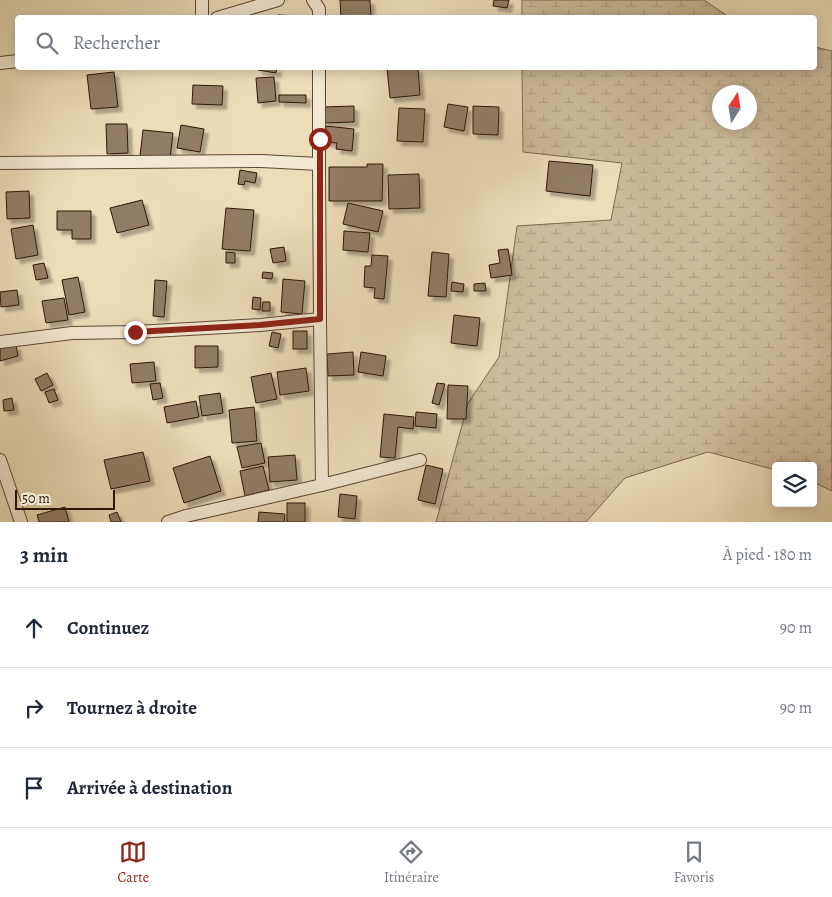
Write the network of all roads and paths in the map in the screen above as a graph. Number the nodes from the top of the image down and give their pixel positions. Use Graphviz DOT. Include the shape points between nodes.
graph roads {
  1 [pos="202,0"];
  2 [pos="278,0"];
  3 [pos="312,0"];
  4 [pos="202,15"];
  5 [pos="227,15"];
  6 [pos="319,15"];
  7 [pos="15,61"];
  8 [pos="0,63"];
  9 [pos="320,70"];
  10 [pos="0,163"];
  11 [pos="319,164"];
  12 [pos="320,319"];
  13 [pos="0,342"];
  14 [pos="0,460"];
  15 [pos="420,460"];
  16 [pos="322,485"];
  17 [pos="21,522"];
  18 [pos="168,522"];
  1 -- 4 [label="street"];
  2 -- 5 [label="street"];
  3 -- 6 [label="street" via="319,9"];
  7 -- 8 [label="street"];
  9 -- 11 [label="street"];
  10 -- 11 [label="street" via="261,161"];
  11 -- 12 [label="street"];
  12 -- 13 [label="street" via="260,325 72,333"];
  12 -- 16 [label="street"];
  14 -- 17 [label="street"];
  15 -- 16 [label="street"];
  16 -- 18 [label="street"];
}
